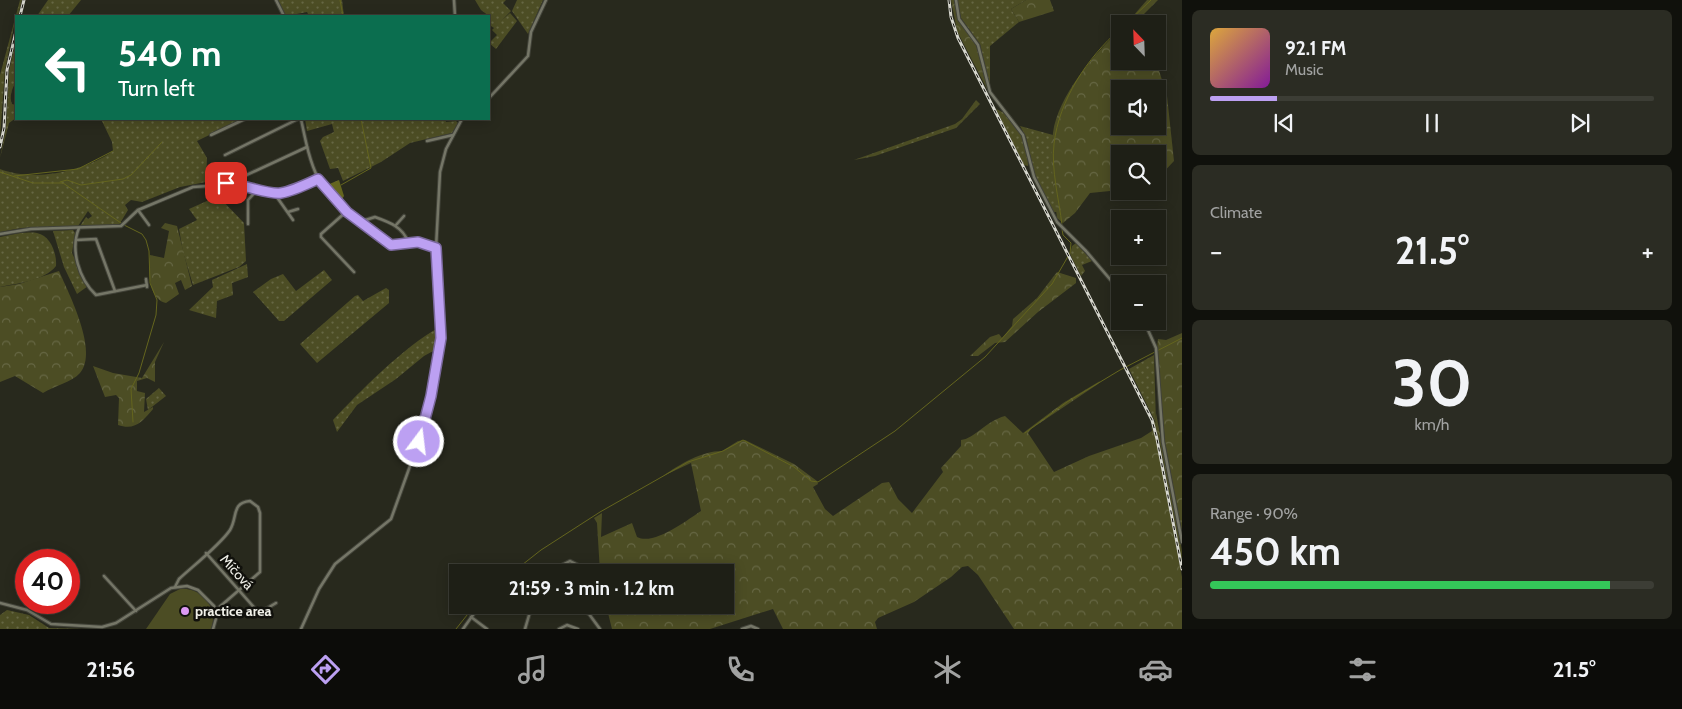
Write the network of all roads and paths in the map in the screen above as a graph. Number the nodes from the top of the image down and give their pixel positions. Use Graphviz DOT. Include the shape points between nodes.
graph roads {
  1 [pos="276,0"];
  2 [pos="454,0"];
  3 [pos="546,0"];
  4 [pos="956,0"];
  5 [pos="284,15"];
  6 [pos="455,15"];
  7 [pos="490,97"];
  8 [pos="243,120"];
  9 [pos="298,120"];
  10 [pos="300,120"];
  11 [pos="461,120"];
  12 [pos="211,135"];
  13 [pos="453,135"];
  14 [pos="427,141"];
  15 [pos="307,147"];
  16 [pos="225,155"];
  17 [pos="318,179"];
  18 [pos="238,184"];
  19 [pos="258,189"];
  20 [pos="274,193"];
  21 [pos="298,209"];
  22 [pos="138,210"];
  23 [pos="288,212"];
  24 [pos="347,212"];
  25 [pos="404,216"];
  26 [pos="293,220"];
  27 [pos="359,222"];
  28 [pos="149,224"];
  29 [pos="248,224"];
  30 [pos="396,225"];
  31 [pos="79,228"];
  32 [pos="0,234"];
  33 [pos="76,240"];
  34 [pos="408,242"];
  35 [pos="436,248"];
  36 [pos="354,272"];
  37 [pos="146,279"];
  38 [pos="1111,280"];
  39 [pos="115,291"];
  40 [pos="1148,330"];
  41 [pos="1182,542"];
  42 [pos="206,553"];
  43 [pos="564,564"];
  44 [pos="576,564"];
  45 [pos="104,576"];
  46 [pos="175,587"];
  47 [pos="240,591"];
  48 [pos="0,603"];
  49 [pos="276,603"];
  50 [pos="216,610"];
  51 [pos="136,611"];
  52 [pos="473,614"];
  53 [pos="529,614"];
  54 [pos="589,614"];
  55 [pos="471,617"];
  56 [pos="213,629"];
  57 [pos="301,629"];
  58 [pos="463,629"];
  59 [pos="486,629"];
  60 [pos="525,629"];
  61 [pos="559,629"];
  62 [pos="578,629"];
  63 [pos="600,629"];
  64 [pos="742,629"];
  65 [pos="758,629"];
  1 -- 5 [label="street"];
  2 -- 6 [label="street"];
  3 -- 7 [label="street" via="531,32 528,56"];
  4 -- 38 [label="street" via="959,18 980,52 990,92 1023,135 1034,176 1057,222"];
  8 -- 12 [label="street"];
  9 -- 16 [label="street"];
  10 -- 15 [label="street"];
  11 -- 13 [label="street"];
  13 -- 14 [label="street"];
  13 -- 35 [label="street" via="440,172"];
  15 -- 17 [label="street"];
  15 -- 18 [label="street" via="240,178"];
  17 -- 20 [label="street"];
  17 -- 24 [label="street"];
  18 -- 19 [label="street"];
  18 -- 22 [label="street" via="183,189"];
  19 -- 20 [label="street"];
  19 -- 29 [label="street" via="248,200"];
  20 -- 23 [label="street"];
  21 -- 23 [label="street"];
  22 -- 28 [label="street"];
  22 -- 31 [label="street" via="121,226"];
  23 -- 26 [label="street"];
  24 -- 27 [label="street"];
  24 -- 36 [label="street" via="321,237"];
  25 -- 30 [label="street"];
  27 -- 30 [label="street" via="375,217"];
  27 -- 34 [label="street" via="391,245"];
  30 -- 34 [label="street"];
  31 -- 32 [label="street" via="31,229"];
  31 -- 33 [label="street"];
  33 -- 39 [label="street" via="96,239"];
  33 -- 39 [label="street" via="74,254 94,293"];
  34 -- 35 [label="street" via="424,242"];
  35 -- 57 [label="street" via="441,338 431,396 416,452 391,520 339,560 325,578"];
  37 -- 39 [label="street" via="147,286"];
  40 -- 41 [label="street" via="1156,348 1163,442"];
  42 -- 46 [label="street"];
  42 -- 47 [label="street, Míčová"];
  42 -- 47 [label="street" via="230,530 239,504 250,501 258,507 261,568 258,576"];
  43 -- 44 [label="street" via="570,561"];
  45 -- 51 [label="street"];
  46 -- 50 [label="street" via="187,586 198,590"];
  46 -- 51 [label="street"];
  47 -- 49 [label="street, Míčová" via="260,613"];
  47 -- 50 [label="street"];
  48 -- 51 [label="street" via="27,610 51,624 94,627 116,623"];
  50 -- 56 [label="street"];
  52 -- 55 [label="street"];
  53 -- 60 [label="street"];
  54 -- 63 [label="street"];
  55 -- 58 [label="street"];
  55 -- 59 [label="street"];
  61 -- 62 [label="street" via="567,626"];
  64 -- 65 [label="street" via="751,626"];
}
